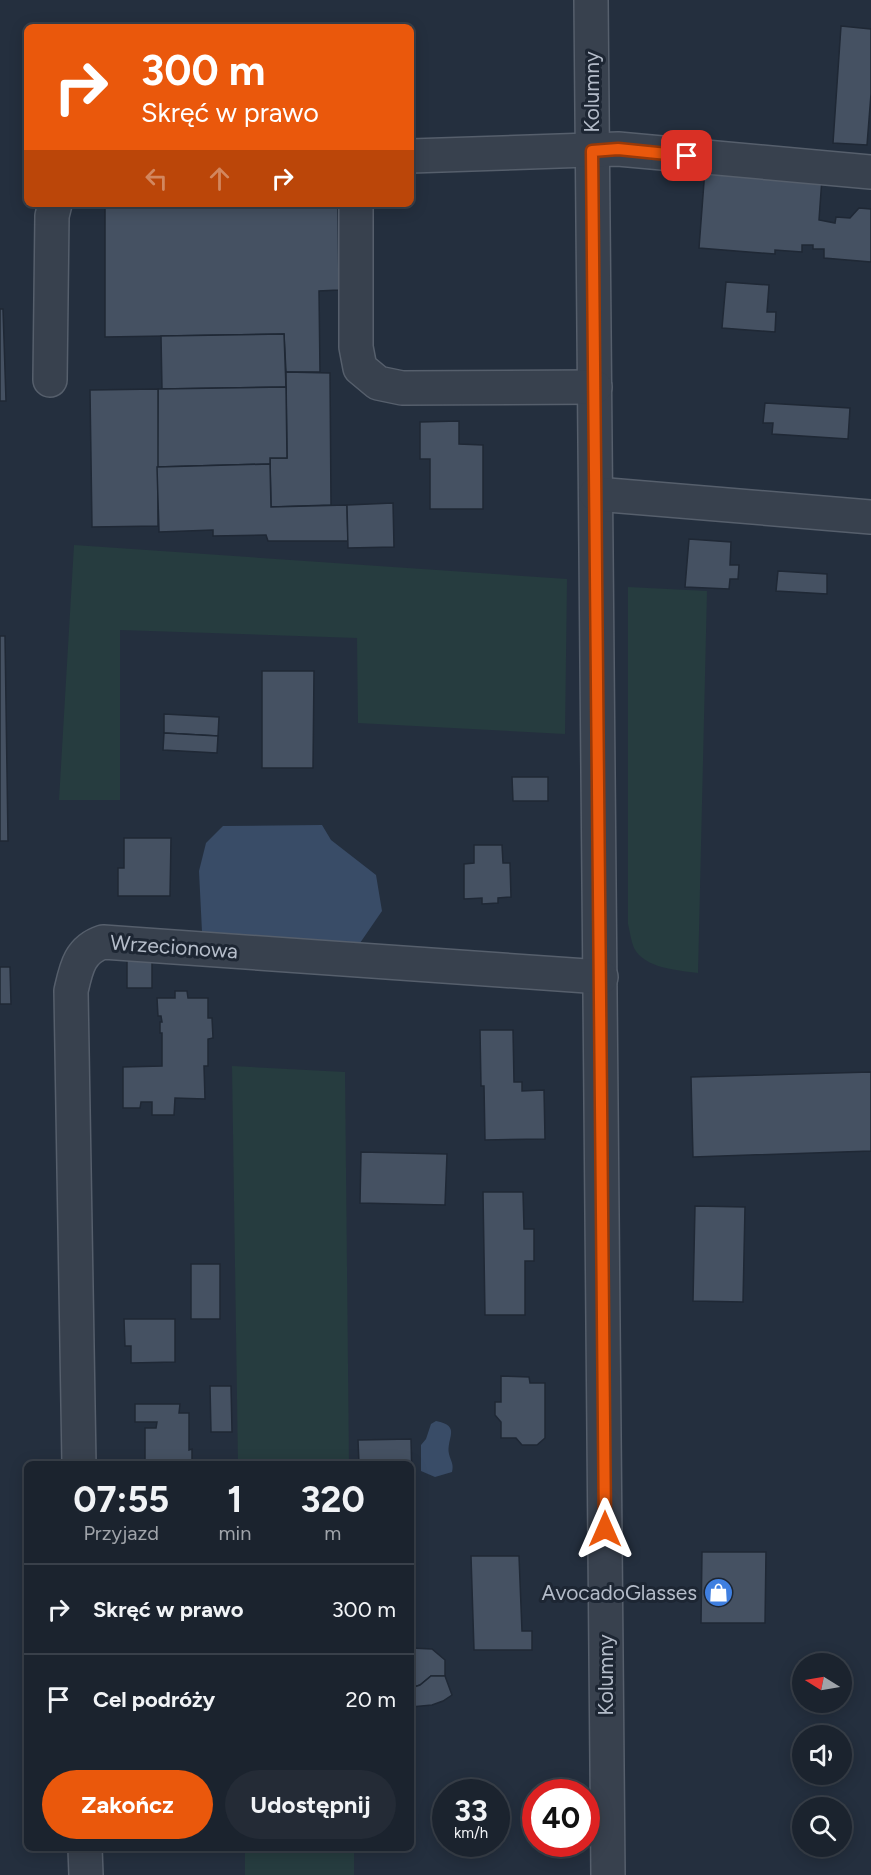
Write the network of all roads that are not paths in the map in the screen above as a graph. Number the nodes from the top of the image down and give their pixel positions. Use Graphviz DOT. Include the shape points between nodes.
graph roads {
  1 [pos="591,0"];
  2 [pos="592,151"];
  3 [pos="414,156"];
  4 [pos="871,172"];
  5 [pos="54,207"];
  6 [pos="356,207"];
  7 [pos="50,380"];
  8 [pos="595,387"];
  9 [pos="596,494"];
  10 [pos="871,518"];
  11 [pos="601,977"];
  12 [pos="79,1461"];
  13 [pos="85,1851"];
  14 [pos="86,1875"];
  15 [pos="608,1875"];
  1 -- 2 [label="street, Kolumny"];
  2 -- 3 [label="street"];
  2 -- 4 [label="street" via="618,149"];
  2 -- 8 [label="street, Kolumny"];
  5 -- 7 [label="street"];
  6 -- 8 [label="street" via="356,347 360,368 378,383 402,388"];
  8 -- 9 [label="street, Kolumny"];
  9 -- 10 [label="street"];
  9 -- 11 [label="street, Kolumny"];
  11 -- 12 [label="street, Wrzecionowa" via="103,942 92,946 76,969 71,991"];
  11 -- 15 [label="street, Kolumny"];
  13 -- 14 [label="street"];
}
